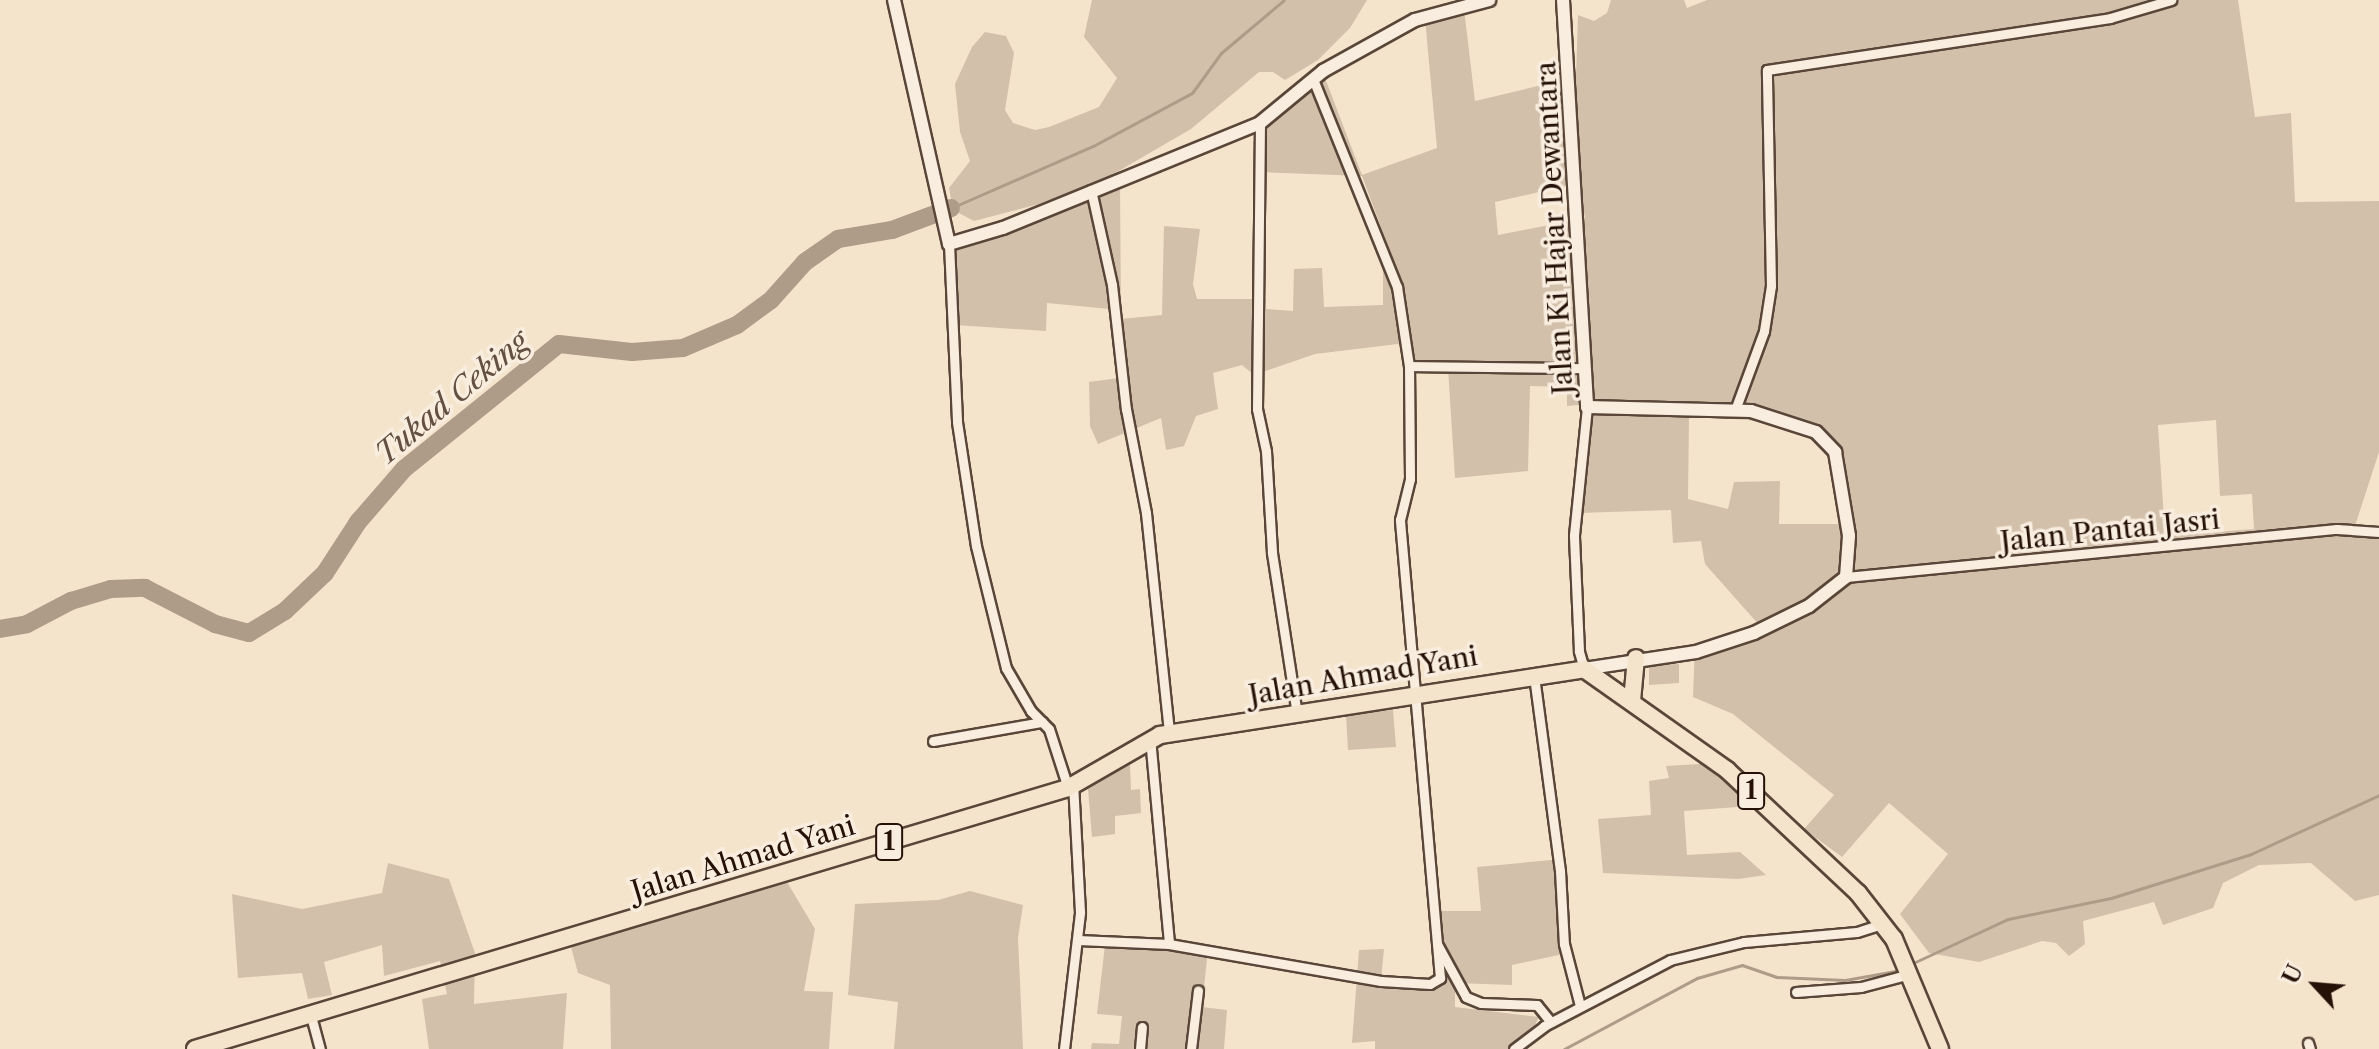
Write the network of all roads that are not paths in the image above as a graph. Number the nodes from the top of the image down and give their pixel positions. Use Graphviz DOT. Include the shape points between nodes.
graph roads {
  1 [pos="894,0"];
  2 [pos="1489,0"];
  3 [pos="1563,0"];
  4 [pos="2171,0"];
  5 [pos="1463,3"];
  6 [pos="1313,79"];
  7 [pos="1260,123"];
  8 [pos="1091,190"];
  9 [pos="949,244"];
  10 [pos="1409,366"];
  11 [pos="1585,368"];
  12 [pos="1587,407"];
  13 [pos="1735,410"];
  14 [pos="2379,532"];
  15 [pos="1846,577"];
  16 [pos="1636,658"];
  17 [pos="1584,669"];
  18 [pos="1533,673"];
  19 [pos="1412,695"];
  20 [pos="1632,701"];
  21 [pos="1297,714"];
  22 [pos="1042,722"];
  23 [pos="1169,733"];
  24 [pos="1150,738"];
  25 [pos="933,741"];
  26 [pos="1070,785"];
  27 [pos="1884,923"];
  28 [pos="1078,940"];
  29 [pos="1169,944"];
  30 [pos="1437,944"];
  31 [pos="1909,971"];
  32 [pos="1198,990"];
  33 [pos="1796,992"];
  34 [pos="1580,1006"];
  35 [pos="311,1016"];
  36 [pos="1551,1022"];
  37 [pos="1142,1027"];
  38 [pos="195,1049"];
  39 [pos="320,1049"];
  40 [pos="1064,1049"];
  41 [pos="1140,1049"];
  42 [pos="1191,1049"];
  43 [pos="1514,1049"];
  44 [pos="1940,1049"];
  1 -- 9 [label="street"];
  2 -- 5 [label="street"];
  3 -- 11 [label="street, Jalan Ki Hajar Dewantara"];
  4 -- 13 [label="street" via="2110,18 1767,70 1771,286 1764,331"];
  5 -- 6 [label="street" via="1415,20"];
  6 -- 7 [label="street"];
  6 -- 10 [label="street" via="1397,287"];
  7 -- 8 [label="street"];
  7 -- 21 [label="street" via="1257,409"];
  8 -- 9 [label="street" via="982,236"];
  8 -- 23 [label="street" via="1117,316 1132,451 1148,529"];
  9 -- 22 [label="street" via="957,422 976,546 1006,668"];
  10 -- 11 [label="street"];
  10 -- 19 [label="street" via="1410,479 1400,520"];
  11 -- 12 [label="street, Jalan Ki Hajar Dewantara"];
  12 -- 13 [label="street, Jalan Ki Hajar Dewantara"];
  12 -- 17 [label="street" via="1574,535"];
  13 -- 15 [label="street, Jalan Ki Hajar Dewantara" via="1785,419 1829,442 1848,520"];
  14 -- 15 [label="street, Jalan Pantai Jasri" via="2322,530"];
  15 -- 16 [label="street" via="1809,606 1754,633 1696,652"];
  16 -- 17 [label="street"];
  16 -- 20 [label="highway"];
  17 -- 18 [label="highway, Jalan Ahmad Yani / 1"];
  17 -- 20 [label="highway, 1"];
  18 -- 19 [label="highway, Jalan Ahmad Yani / 1"];
  18 -- 34 [label="street" via="1560,871 1564,944"];
  19 -- 21 [label="highway, Jalan Ahmad Yani / 1"];
  19 -- 30 [label="street"];
  20 -- 27 [label="highway, 1" via="1738,779 1819,853"];
  21 -- 23 [label="highway, Jalan Ahmad Yani / 1"];
  22 -- 25 [label="street"];
  22 -- 26 [label="street"];
  23 -- 24 [label="highway, Jalan Ahmad Yani / 1"];
  24 -- 26 [label="highway, Jalan Ahmad Yani / 1"];
  24 -- 29 [label="street"];
  26 -- 28 [label="street"];
  26 -- 35 [label="highway, Jalan Ahmad Yani / 1"];
  27 -- 31 [label="highway, 1"];
  27 -- 34 [label="street" via="1857,932 1744,942 1679,956"];
  28 -- 29 [label="street"];
  28 -- 40 [label="street"];
  29 -- 30 [label="street" via="1381,981 1430,984 1440,978"];
  30 -- 36 [label="street" via="1466,997 1481,1003 1537,1005"];
  31 -- 33 [label="street" via="1861,987"];
  31 -- 44 [label="highway, 1"];
  32 -- 42 [label="street"];
  34 -- 36 [label="street"];
  35 -- 38 [label="highway, Jalan Ahmad Yani / 1"];
  35 -- 39 [label="street"];
  36 -- 43 [label="street"];
  37 -- 41 [label="street"];
}
